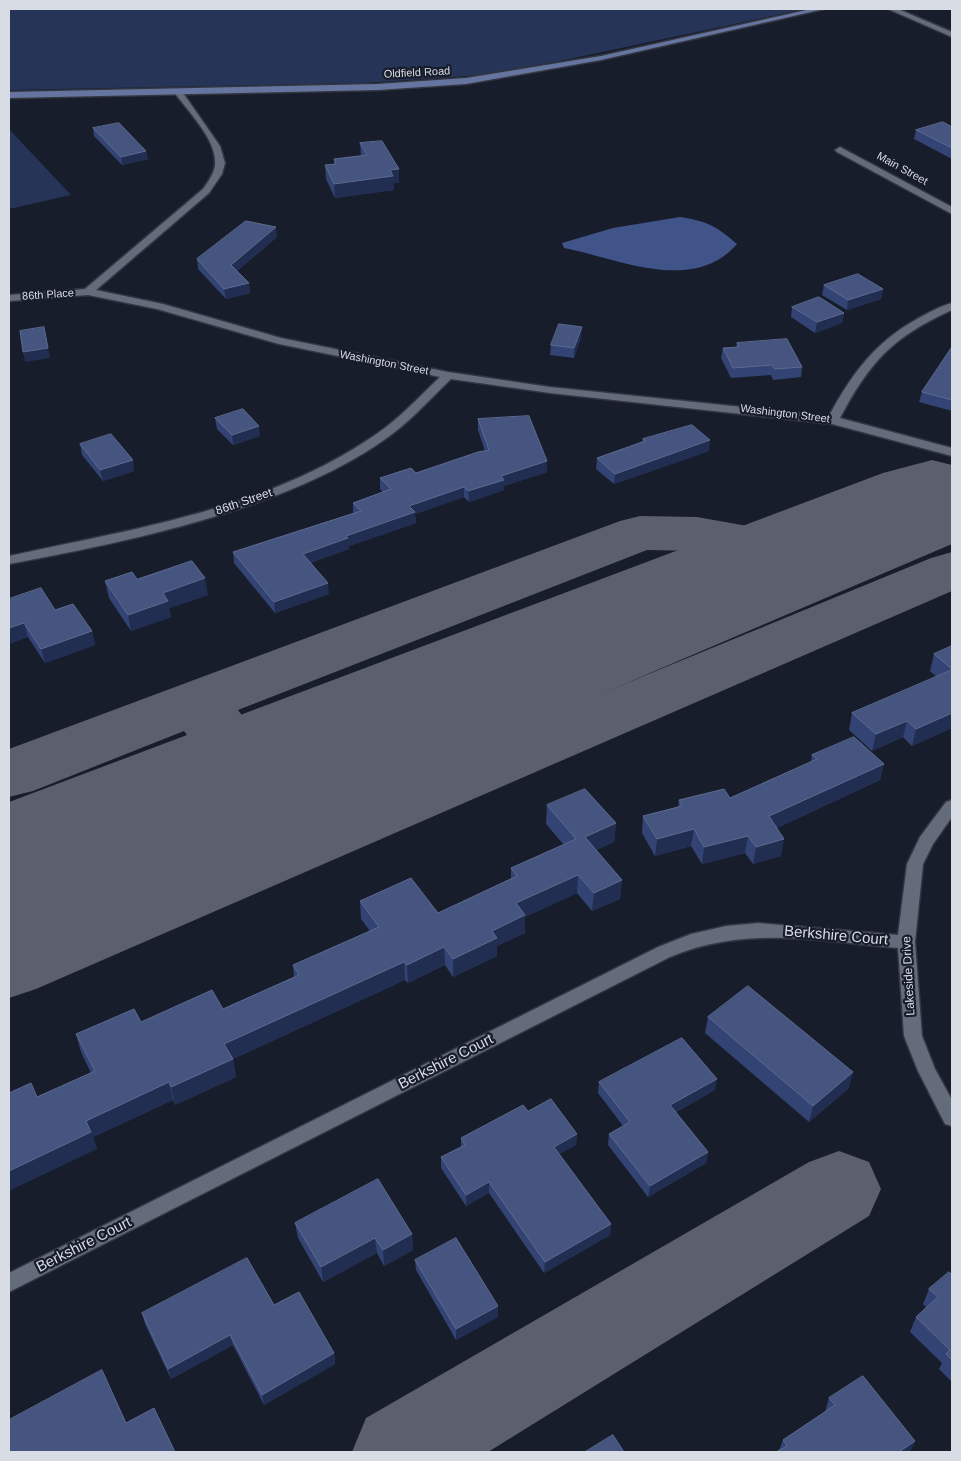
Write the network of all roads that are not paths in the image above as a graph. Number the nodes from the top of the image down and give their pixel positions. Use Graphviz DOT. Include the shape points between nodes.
graph roads {
  1 [pos="820,9"];
  2 [pos="892,9"];
  3 [pos="952,35"];
  4 [pos="178,92"];
  5 [pos="9,95"];
  6 [pos="840,150"];
  7 [pos="952,211"];
  8 [pos="88,292"];
  9 [pos="9,298"];
  10 [pos="952,306"];
  11 [pos="448,375"];
  12 [pos="833,420"];
  13 [pos="952,452"];
  14 [pos="9,560"];
  15 [pos="952,806"];
  16 [pos="906,942"];
  17 [pos="952,1118"];
  18 [pos="9,1283"];
  1 -- 4 [label="street, Oldfield Road" via="601,58 466,82"];
  2 -- 3 [label="street"];
  4 -- 5 [label="street, Oldfield Road"];
  4 -- 8 [label="street" via="217,147 220,165 217,174 206,191"];
  6 -- 7 [label="street, Main Street"];
  8 -- 9 [label="street, 86th Place"];
  8 -- 11 [label="street, Washington Street" via="159,306 279,341"];
  10 -- 12 [label="street" via="914,325 883,347 858,375"];
  11 -- 12 [label="street, Washington Street" via="550,390"];
  11 -- 14 [label="street, 86th Street" via="400,421 369,445 290,485 188,520"];
  12 -- 13 [label="street, Washington Street"];
  15 -- 16 [label="street, Lakeside Drive" via="926,841 915,864"];
  16 -- 17 [label="street, Lakeside Drive" via="913,1036"];
  16 -- 18 [label="street, Berkshire Court" via="758,930 691,941"];
}
